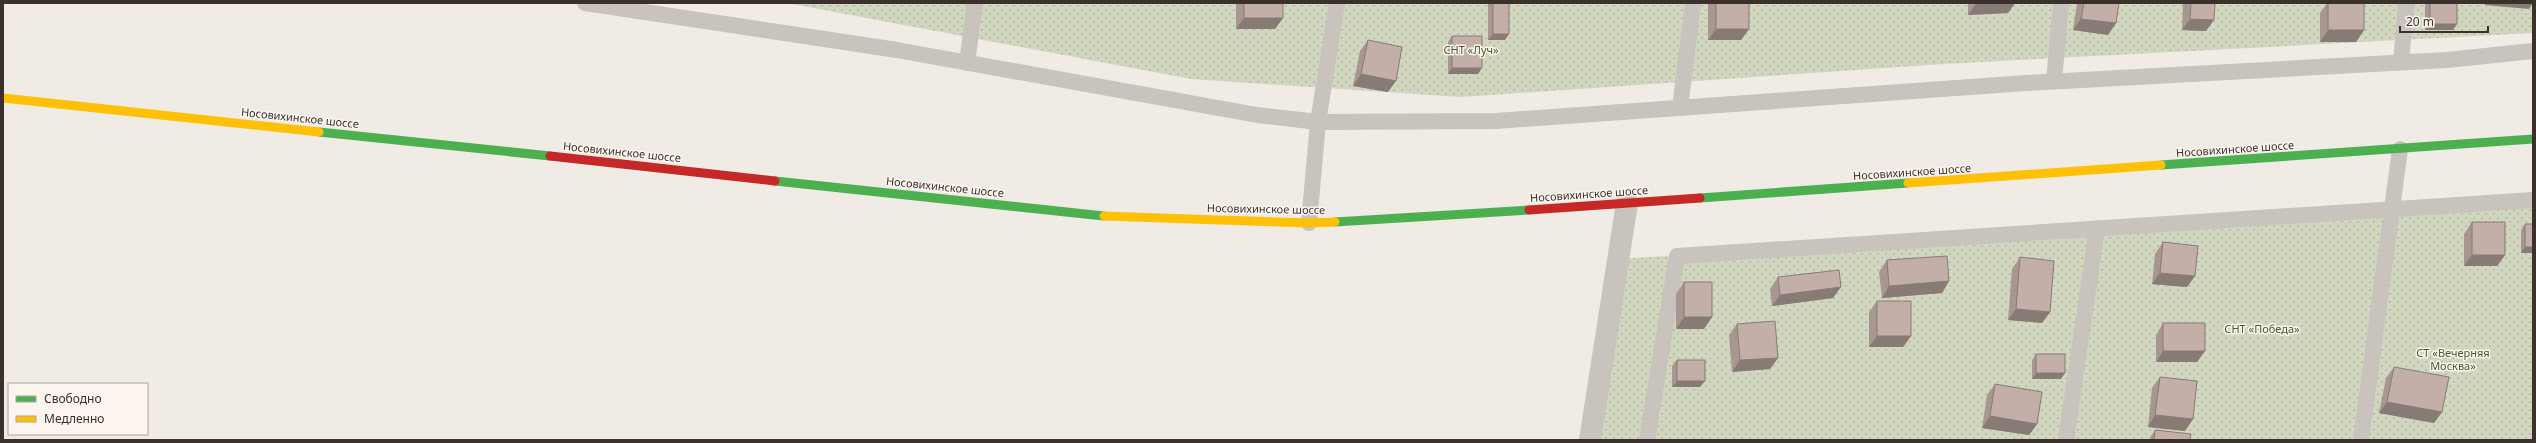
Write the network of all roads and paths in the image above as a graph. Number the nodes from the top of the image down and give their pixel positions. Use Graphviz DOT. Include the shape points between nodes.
graph roads {
  1 [pos="585,3"];
  2 [pos="975,3"];
  3 [pos="1337,3"];
  4 [pos="1693,3"];
  5 [pos="2061,3"];
  6 [pos="2406,3"];
  7 [pos="627,6"];
  8 [pos="2533,51"];
  9 [pos="2401,62"];
  10 [pos="967,63"];
  11 [pos="2054,81"];
  12 [pos="3,98"];
  13 [pos="1680,108"];
  14 [pos="1318,122"];
  15 [pos="2533,139"];
  16 [pos="2400,149"];
  17 [pos="2533,200"];
  18 [pos="1627,204"];
  19 [pos="2392,209"];
  20 [pos="1309,223"];
  21 [pos="2097,228"];
  22 [pos="1590,440"];
  23 [pos="1647,440"];
  24 [pos="2066,440"];
  25 [pos="2361,440"];
  1 -- 7 [label="lane"];
  2 -- 10 [label="lane"];
  3 -- 14 [label="lane"];
  4 -- 13 [label="lane"];
  5 -- 11 [label="lane"];
  6 -- 9 [label="lane"];
  7 -- 10 [label="lane"];
  8 -- 9 [label="lane"];
  9 -- 11 [label="lane"];
  10 -- 14 [label="lane" via="1257,115"];
  11 -- 13 [label="lane"];
  12 -- 20 [label="main road, Носовихинское шоссе" via="1107,216"];
  13 -- 14 [label="lane" via="1496,121"];
  14 -- 20 [label="lane"];
  15 -- 16 [label="main road, Носовихинское шоссе"];
  16 -- 18 [label="main road, Носовихинское шоссе"];
  16 -- 19 [label="lane"];
  17 -- 19 [label="lane"];
  18 -- 20 [label="main road, Носовихинское шоссе"];
  18 -- 22 [label="street"];
  19 -- 21 [label="lane"];
  19 -- 25 [label="lane"];
  21 -- 23 [label="lane" via="1677,256"];
  21 -- 24 [label="lane"];
}
